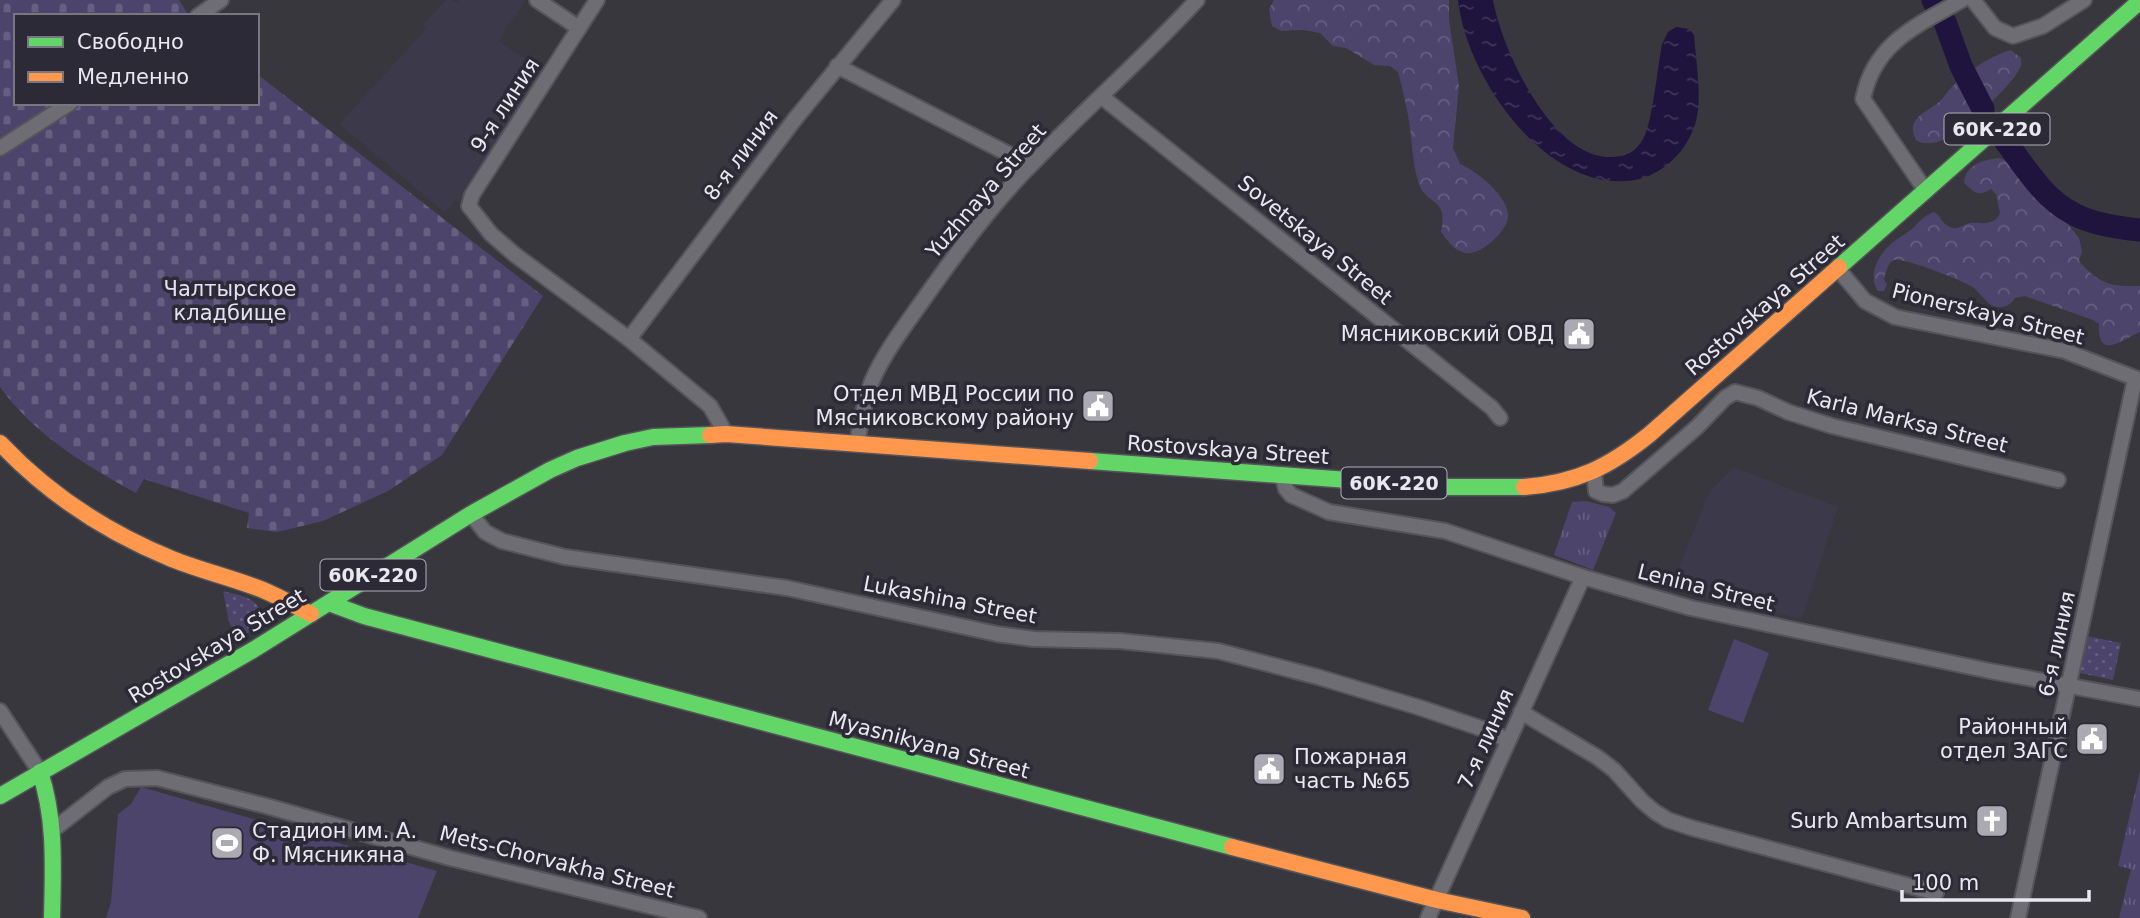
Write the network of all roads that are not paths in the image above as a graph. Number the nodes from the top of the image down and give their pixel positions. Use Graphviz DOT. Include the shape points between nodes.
graph roads {
  1 [pos="221,0"];
  2 [pos="537,0"];
  3 [pos="597,0"];
  4 [pos="893,0"];
  5 [pos="1198,0"];
  6 [pos="1962,0"];
  7 [pos="1973,0"];
  8 [pos="2084,0"];
  9 [pos="2140,1"];
  10 [pos="201,14"];
  11 [pos="579,28"];
  12 [pos="837,66"];
  13 [pos="1102,97"];
  14 [pos="68,105"];
  15 [pos="0,148"];
  16 [pos="1030,165"];
  17 [pos="1926,191"];
  18 [pos="1838,270"];
  19 [pos="629,339"];
  20 [pos="2138,379"];
  21 [pos="1500,418"];
  22 [pos="726,434"];
  23 [pos="0,443"];
  24 [pos="857,443"];
  25 [pos="1594,472"];
  26 [pos="1282,475"];
  27 [pos="2058,480"];
  28 [pos="471,514"];
  29 [pos="1583,577"];
  30 [pos="328,603"];
  31 [pos="311,614"];
  32 [pos="2070,685"];
  33 [pos="2140,699"];
  34 [pos="0,711"];
  35 [pos="1521,712"];
  36 [pos="1508,740"];
  37 [pos="40,772"];
  38 [pos="0,796"];
  39 [pos="52,830"];
  40 [pos="1936,893"];
  41 [pos="1437,900"];
  42 [pos="52,918"];
  43 [pos="699,918"];
  44 [pos="1428,918"];
  45 [pos="1522,918"];
  46 [pos="2018,918"];
  1 -- 10 [label="street"];
  2 -- 11 [label="street"];
  3 -- 11 [label="street, 9-я линия"];
  4 -- 12 [label="street, 8-я линия"];
  5 -- 13 [label="street, Yuzhnaya Street"];
  6 -- 17 [label="street" via="1889,46 1871,72 1863,99"];
  7 -- 8 [label="street" via="1995,28 2013,36 2043,26"];
  9 -- 17 [label="main road, Rostovskaya Street / 60К-220"];
  11 -- 19 [label="street, 9-я линия" via="468,206 514,254"];
  12 -- 16 [label="street"];
  12 -- 19 [label="street, 8-я линия"];
  13 -- 16 [label="street, Yuzhnaya Street"];
  13 -- 21 [label="street, Sovetskaya Street"];
  14 -- 15 [label="street"];
  16 -- 24 [label="street, Yuzhnaya Street" via="972,233 898,335 872,382"];
  17 -- 18 [label="main road, Rostovskaya Street / 60К-220"];
  18 -- 20 [label="street, Pionerskaya Street" via="1865,302 1895,317 2064,351"];
  18 -- 25 [label="main road, Rostovskaya Street / 60К-220" via="1629,452"];
  19 -- 22 [label="street" via="710,406"];
  20 -- 32 [label="street, 6-я линия"];
  22 -- 24 [label="main road, Rostovskaya Street / 60К-220"];
  22 -- 28 [label="main road, Rostovskaya Street / 60К-220" via="653,437 601,450 551,470"];
  23 -- 31 [label="main road" via="61,500 120,536 272,594"];
  24 -- 26 [label="main road, Rostovskaya Street / 60К-220"];
  25 -- 26 [label="main road, Rostovskaya Street / 60К-220" via="1546,485 1489,488"];
  25 -- 27 [label="street, Karla Marksa Street" via="1597,491 1613,495 1623,491 1735,392 1832,426"];
  26 -- 29 [label="street, Lenina Street" via="1291,495 1329,512 1445,531"];
  28 -- 30 [label="main road, Rostovskaya Street / 60К-220"];
  28 -- 36 [label="street, Lukashina Street" via="485,532 502,541 565,557 787,588 997,634 1218,651 1408,704"];
  29 -- 32 [label="street, Lenina Street" via="1691,608"];
  29 -- 35 [label="street, 7-я линия"];
  30 -- 31 [label="main road, Rostovskaya Street / 60К-220"];
  30 -- 41 [label="main road, Myasnikyana Street"];
  31 -- 37 [label="main road, Rostovskaya Street / 60К-220"];
  32 -- 33 [label="street, Lenina Street"];
  32 -- 46 [label="street, 6-я линия"];
  34 -- 37 [label="street"];
  35 -- 36 [label="street, 7-я линия"];
  35 -- 40 [label="street" via="1614,769 1642,802 1668,820"];
  36 -- 41 [label="street, 7-я линия"];
  37 -- 38 [label="main road, Rostovskaya Street / 60К-220"];
  37 -- 39 [label="main road"];
  39 -- 42 [label="main road"];
  39 -- 43 [label="street, Mets-Chorvakha Street" via="108,786 125,779 157,778 450,858"];
  41 -- 44 [label="street, 7-я линия"];
  41 -- 45 [label="main road, Myasnikyana Street"];
}
